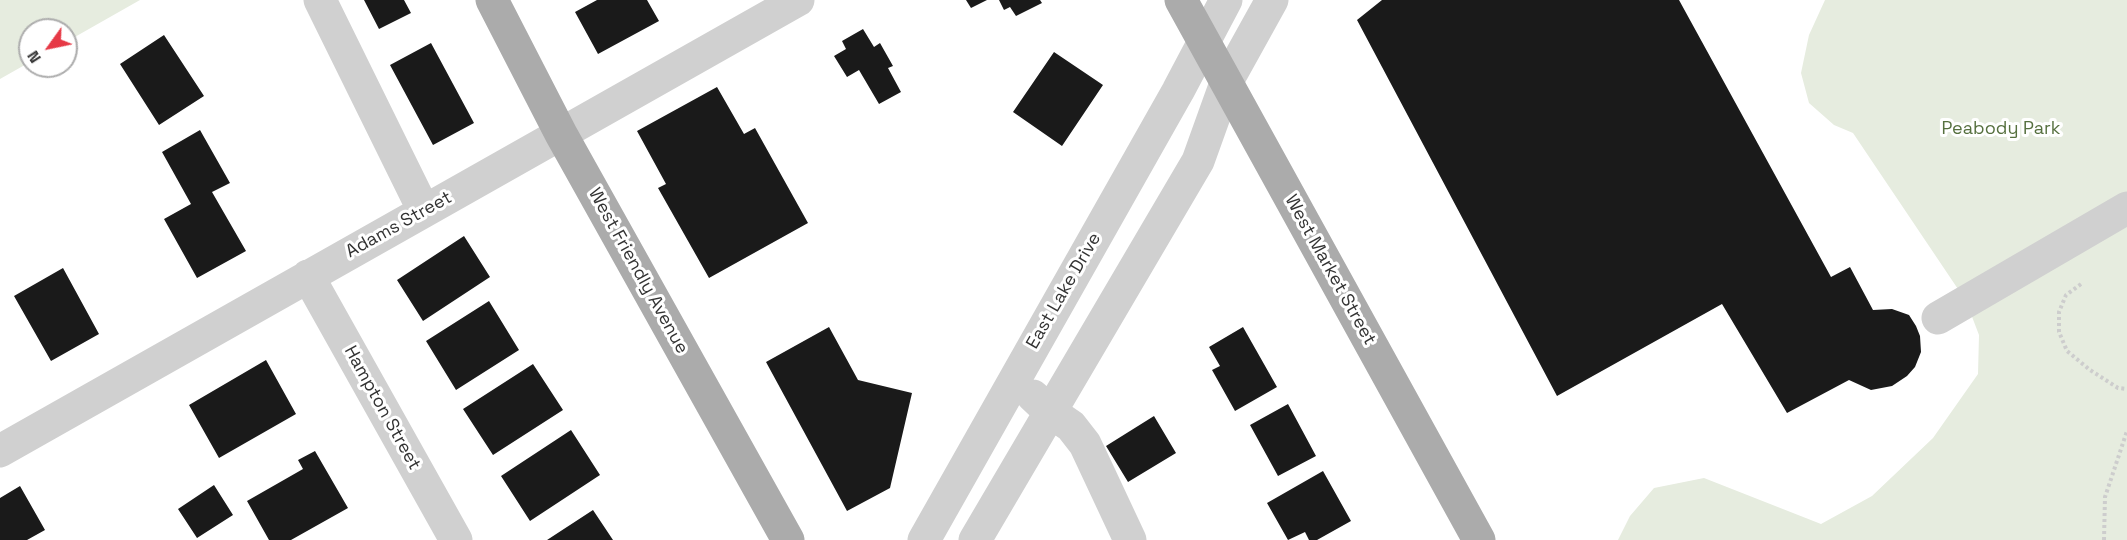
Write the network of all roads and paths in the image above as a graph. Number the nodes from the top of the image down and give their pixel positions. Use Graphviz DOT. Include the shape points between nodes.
graph roads {
  1 [pos="320,0"];
  2 [pos="492,0"];
  3 [pos="798,0"];
  4 [pos="1181,0"];
  5 [pos="1226,0"];
  6 [pos="1272,0"];
  7 [pos="1203,41"];
  8 [pos="1226,83"];
  9 [pos="561,134"];
  10 [pos="2127,208"];
  11 [pos="424,211"];
  12 [pos="308,276"];
  13 [pos="2080,284"];
  14 [pos="1060,300"];
  15 [pos="1938,318"];
  16 [pos="1104,319"];
  17 [pos="1015,378"];
  18 [pos="2127,389"];
  19 [pos="1049,411"];
  20 [pos="2127,431"];
  21 [pos="0,451"];
  22 [pos="456,540"];
  23 [pos="788,540"];
  24 [pos="924,540"];
  25 [pos="975,540"];
  26 [pos="1130,540"];
  27 [pos="1479,540"];
  28 [pos="2104,540"];
  1 -- 11 [label="street"];
  2 -- 9 [label="main road, West Friendly Avenue"];
  3 -- 9 [label="street, Adams Street"];
  4 -- 7 [label="main road, West Market Street"];
  5 -- 7 [label="street, East Lake Drive"];
  6 -- 8 [label="street"];
  7 -- 8 [label="main road, West Market Street"];
  7 -- 14 [label="street, East Lake Drive"];
  8 -- 16 [label="street" via="1198,161"];
  8 -- 27 [label="main road, West Market Street"];
  9 -- 11 [label="street, Adams Street"];
  9 -- 23 [label="main road, West Friendly Avenue"];
  10 -- 15 [label="street"];
  11 -- 12 [label="street, Adams Street"];
  12 -- 21 [label="street, Adams Street"];
  12 -- 22 [label="street, Hampton Street"];
  13 -- 18 [label="path" via="2066,295 2059,312 2059,333 2067,351 2118,388"];
  14 -- 16 [label="street"];
  14 -- 17 [label="street, East Lake Drive"];
  16 -- 19 [label="street"];
  17 -- 19 [label="street"];
  17 -- 24 [label="street, East Lake Drive"];
  19 -- 25 [label="street"];
  19 -- 26 [label="street" via="1071,426 1085,444"];
  20 -- 28 [label="path" via="2105,497"];
}
